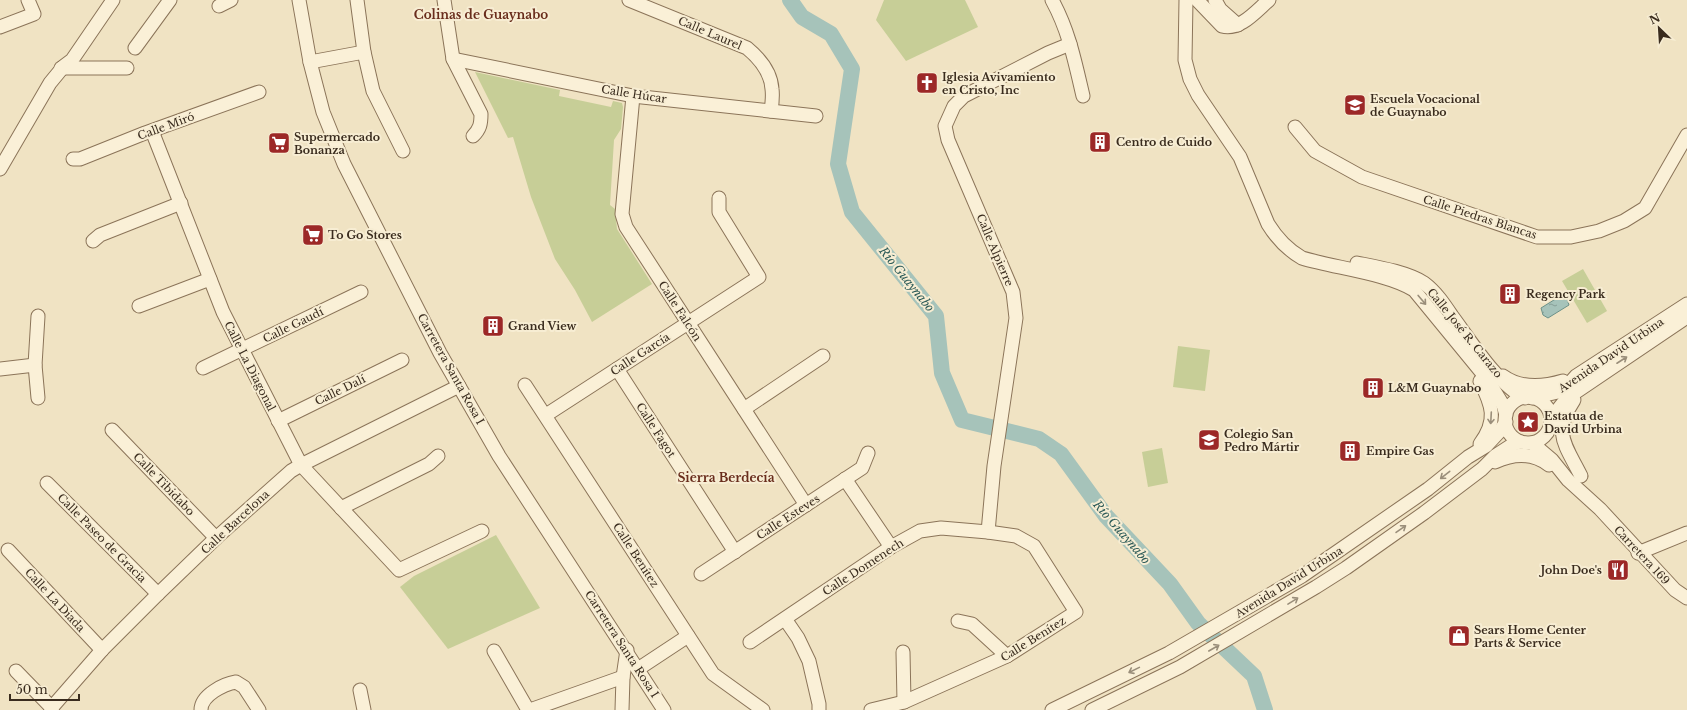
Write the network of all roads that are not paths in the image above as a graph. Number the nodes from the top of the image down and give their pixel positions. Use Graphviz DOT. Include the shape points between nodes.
graph roads {
  1 [pos="28,0"];
  2 [pos="104,0"];
  3 [pos="113,0"];
  4 [pos="170,0"];
  5 [pos="299,0"];
  6 [pos="357,0"];
  7 [pos="444,0"];
  8 [pos="629,0"];
  9 [pos="1052,0"];
  10 [pos="1186,0"];
  11 [pos="1197,0"];
  12 [pos="1215,0"];
  13 [pos="1268,0"];
  14 [pos="1238,25"];
  15 [pos="0,27"];
  16 [pos="1070,44"];
  17 [pos="135,48"];
  18 [pos="364,52"];
  19 [pos="453,59"];
  20 [pos="310,62"];
  21 [pos="62,67"];
  22 [pos="127,68"];
  23 [pos="259,92"];
  24 [pos="633,96"];
  25 [pos="1083,96"];
  26 [pos="771,111"];
  27 [pos="816,116"];
  28 [pos="1295,126"];
  29 [pos="152,131"];
  30 [pos="1687,135"];
  31 [pos="473,136"];
  32 [pos="402,151"];
  33 [pos="73,159"];
  34 [pos="0,169"];
  35 [pos="719,198"];
  36 [pos="180,203"];
  37 [pos="93,241"];
  38 [pos="1286,245"];
  39 [pos="210,279"];
  40 [pos="361,292"];
  41 [pos="1687,304"];
  42 [pos="139,306"];
  43 [pos="38,316"];
  44 [pos="1687,317"];
  45 [pos="688,323"];
  46 [pos="242,349"];
  47 [pos="822,356"];
  48 [pos="1468,356"];
  49 [pos="402,360"];
  50 [pos="35,365"];
  51 [pos="0,368"];
  52 [pos="203,368"];
  53 [pos="1492,368"];
  54 [pos="617,369"];
  55 [pos="1576,376"];
  56 [pos="1590,382"];
  57 [pos="525,385"];
  58 [pos="459,386"];
  59 [pos="38,398"];
  60 [pos="1528,398"];
  61 [pos="744,410"];
  62 [pos="546,415"];
  63 [pos="1506,419"];
  64 [pos="278,421"];
  65 [pos="1551,422"];
  66 [pos="112,430"];
  67 [pos="1527,442"];
  68 [pos="868,453"];
  69 [pos="438,456"];
  70 [pos="1468,457"];
  71 [pos="301,465"];
  72 [pos="1482,469"];
  73 [pos="1581,476"];
  74 [pos="845,479"];
  75 [pos="1568,480"];
  76 [pos="47,482"];
  77 [pos="806,505"];
  78 [pos="341,508"];
  79 [pos="1600,509"];
  80 [pos="482,531"];
  81 [pos="988,532"];
  82 [pos="1687,533"];
  83 [pos="216,538"];
  84 [pos="891,547"];
  85 [pos="8,550"];
  86 [pos="735,552"];
  87 [pos="1638,553"];
  88 [pos="701,574"];
  89 [pos="158,594"];
  90 [pos="1687,598"];
  91 [pos="785,619"];
  92 [pos="958,621"];
  93 [pos="688,636"];
  94 [pos="750,642"];
  95 [pos="102,650"];
  96 [pos="627,650"];
  97 [pos="494,651"];
  98 [pos="903,652"];
  99 [pos="1007,656"];
  100 [pos="638,668"];
  101 [pos="16,671"];
  102 [pos="623,677"];
  103 [pos="360,690"];
  104 [pos="904,702"];
  105 [pos="52,709"];
  106 [pos="202,710"];
  107 [pos="259,710"];
  108 [pos="364,710"];
  109 [pos="529,710"];
  110 [pos="622,710"];
  111 [pos="664,710"];
  112 [pos="763,710"];
  113 [pos="819,710"];
  114 [pos="871,710"];
  115 [pos="1052,710"];
  116 [pos="1092,710"];
  1 -- 15 [label="street" via="34,14"];
  2 -- 21 [label="street" via="65,58"];
  3 -- 21 [label="street" via="72,60"];
  4 -- 17 [label="street"];
  5 -- 20 [label="street, Carretera Santa Rosa I"];
  6 -- 18 [label="street"];
  7 -- 19 [label="street"];
  8 -- 26 [label="street, Calle Laurel" via="751,51 762,63 769,77 772,88"];
  9 -- 16 [label="street" via="1063,19"];
  10 -- 38 [label="street, Calle José R. Carazo" via="1185,60 1190,79 1198,96 1240,157 1268,224"];
  11 -- 14 [label="street" via="1222,26 1227,28"];
  12 -- 14 [label="street" via="1220,9"];
  13 -- 14 [label="street"];
  16 -- 25 [label="street"];
  16 -- 81 [label="street, Calle Alpierre" via="964,96 954,106 945,126 948,140 1013,292 1016,318 994,466"];
  18 -- 20 [label="street"];
  18 -- 32 [label="street" via="373,91"];
  19 -- 24 [label="street, Calle Húcar"];
  19 -- 31 [label="street" via="481,114 481,123"];
  20 -- 58 [label="street, Carretera Santa Rosa I" via="323,112 344,164"];
  21 -- 22 [label="street"];
  21 -- 34 [label="street" via="44,92"];
  23 -- 29 [label="street, Calle Miró"];
  24 -- 26 [label="street, Calle Húcar"];
  24 -- 45 [label="street, Calle Falcón" via="622,214 626,228"];
  26 -- 27 [label="street, Calle Húcar"];
  28 -- 30 [label="street, Calle Piedras Blancas" via="1315,151 1362,177 1537,237 1571,237 1599,231 1624,221 1645,208"];
  29 -- 33 [label="street, Calle Miró" via="80,159"];
  29 -- 36 [label="street, Calle La Diagonal"];
  35 -- 45 [label="street, Calle García" via="719,212 759,277"];
  36 -- 37 [label="street" via="100,235"];
  36 -- 39 [label="street, Calle La Diagonal"];
  38 -- 48 [label="street, Calle José R. Carazo, one-way" via="1302,258 1379,277 1414,290"];
  38 -- 53 [label="street, Calle José R. Carazo" via="1415,278 1437,296"];
  39 -- 42 [label="street"];
  39 -- 46 [label="street, Calle La Diagonal"];
  40 -- 46 [label="street, Calle Gaudí"];
  41 -- 55 [label="street, Avenida David Urbina"];
  43 -- 50 [label="street"];
  56 -- 44 [label="street, Avenida David Urbina, one-way"];
  45 -- 54 [label="street, Calle García"];
  45 -- 61 [label="street, Calle Falcón"];
  46 -- 52 [label="street, Calle Gaudí"];
  46 -- 64 [label="street, Calle La Diagonal"];
  47 -- 61 [label="street"];
  48 -- 63 [label="street, Calle José R. Carazo" via="1503,405"];
  48 -- 70 [label="street, one-way" via="1490,402 1492,416 1484,438"];
  49 -- 64 [label="street, Calle Dalí"];
  50 -- 51 [label="street"];
  50 -- 59 [label="street"];
  53 -- 55 [label="street" via="1510,380 1528,385 1552,384"];
  53 -- 60 [label="street, Calle José R. Carazo" via="1508,387"];
  54 -- 62 [label="street, Calle García"];
  54 -- 86 [label="street, Calle Fagot"];
  55 -- 60 [label="street, Avenida David Urbina" via="1568,386 1558,392"];
  56 -- 65 [label="street, Avenida David Urbina" via="1567,398"];
  56 -- 73 [label="street" via="1574,399 1562,421 1561,430"];
  57 -- 62 [label="street, Calle Benítez"];
  58 -- 71 [label="street, Calle Barcelona"];
  58 -- 96 [label="street, Carretera Santa Rosa I" via="499,456"];
  60 -- 63 [label="street" via="1518,400 1512,405"];
  60 -- 65 [label="street" via="1539,400 1545,405"];
  61 -- 77 [label="street, Calle Falcón"];
  62 -- 93 [label="street, Calle Benítez"];
  63 -- 67 [label="street" via="1512,436"];
  63 -- 70 [label="street, Avenida David Urbina" via="1499,432 1486,446"];
  64 -- 71 [label="street, Calle La Diagonal"];
  65 -- 67 [label="street" via="1548,433 1542,438"];
  65 -- 73 [label="street, Carretera 169" via="1556,440"];
  66 -- 83 [label="street, Calle Tibidabo"];
  67 -- 72 [label="street, Avenida David Urbina" via="1514,443"];
  67 -- 75 [label="street, Carretera 169" via="1552,460"];
  68 -- 74 [label="street, Calle Esteves" via="862,468"];
  69 -- 78 [label="street" via="429,464"];
  70 -- 115 [label="street, Avenida David Urbina, one-way" via="1428,489 1302,576 1169,653"];
  71 -- 78 [label="street, Calle La Diagonal"];
  71 -- 83 [label="street, Calle Barcelona"];
  72 -- 75 [label="street" via="1506,458 1525,454 1540,459"];
  116 -- 72 [label="street, Avenida David Urbina, one-way" via="1180,667 1346,568"];
  73 -- 79 [label="street, Carretera 169"];
  74 -- 77 [label="street, Calle Esteves"];
  74 -- 84 [label="street"];
  75 -- 79 [label="street, Carretera 169"];
  76 -- 89 [label="street, Calle Paseo de Gracia"];
  77 -- 86 [label="street, Calle Esteves"];
  78 -- 80 [label="street, Calle La Diagonal" via="399,570"];
  79 -- 87 [label="street, Carretera 169"];
  81 -- 84 [label="street, Calle Domenech" via="941,528 920,531"];
  81 -- 99 [label="street, Calle Benítez" via="1016,536 1034,546 1076,612"];
  82 -- 87 [label="street"];
  83 -- 89 [label="street, Calle Barcelona"];
  84 -- 91 [label="street, Calle Domenech"];
  85 -- 95 [label="street, Calle La Diada"];
  86 -- 88 [label="street, Calle Esteves"];
  87 -- 90 [label="street, Carretera 169" via="1675,590"];
  89 -- 95 [label="street, Calle Barcelona"];
  91 -- 94 [label="street, Calle Domenech"];
  91 -- 113 [label="street" via="809,661"];
  92 -- 99 [label="street" via="972,624"];
  93 -- 100 [label="street"];
  93 -- 112 [label="street, Calle Benítez" via="713,674"];
  95 -- 105 [label="street, Calle Barcelona"];
  96 -- 100 [label="street, Carretera Santa Rosa I"];
  96 -- 102 [label="street"];
  97 -- 109 [label="street"];
  98 -- 104 [label="street"];
  99 -- 104 [label="street, Calle Benítez"];
  100 -- 111 [label="street, Carretera Santa Rosa I"];
  101 -- 105 [label="street"];
  102 -- 109 [label="street"];
  102 -- 110 [label="street"];
  103 -- 108 [label="street"];
  104 -- 114 [label="street, Calle Benítez"];
  106 -- 107 [label="street" via="201,706 208,696 227,683 236,682 244,687"];
}
